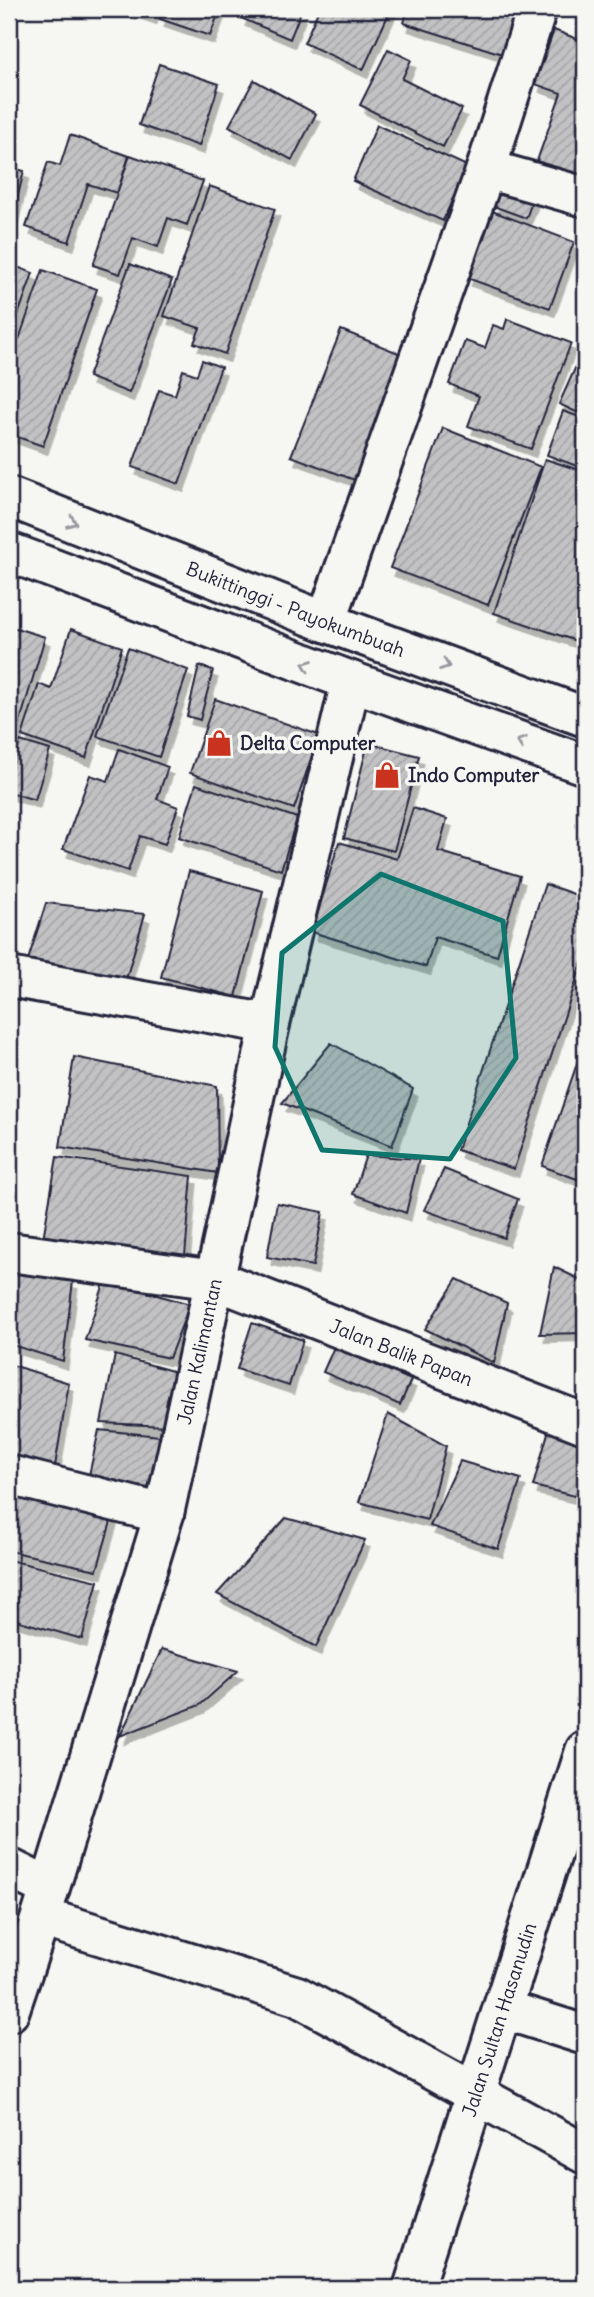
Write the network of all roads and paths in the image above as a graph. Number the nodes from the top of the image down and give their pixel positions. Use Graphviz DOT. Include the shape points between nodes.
graph roads {
  1 [pos="537,9"];
  2 [pos="486,169"];
  3 [pos="585,197"];
  4 [pos="9,497"];
  5 [pos="9,552"];
  6 [pos="326,622"];
  7 [pos="351,681"];
  8 [pos="585,716"];
  9 [pos="585,765"];
  10 [pos="9,977"];
  11 [pos="270,1024"];
  12 [pos="9,1252"];
  13 [pos="216,1280"];
  14 [pos="585,1424"];
  15 [pos="9,1475"];
  16 [pos="164,1514"];
  17 [pos="585,1751"];
  18 [pos="9,1868"];
  19 [pos="45,1903"];
  20 [pos="503,2009"];
  21 [pos="9,2012"];
  22 [pos="585,2035"];
  23 [pos="474,2092"];
  24 [pos="585,2154"];
  25 [pos="412,2288"];
  1 -- 2 [label="main road"];
  2 -- 3 [label="main road"];
  2 -- 6 [label="main road"];
  4 -- 6 [label="main road, Bukittinggi - Payokumbuah, one-way"];
  7 -- 5 [label="main road, one-way"];
  6 -- 8 [label="main road, Bukittinggi - Payokumbuah, one-way"];
  9 -- 7 [label="main road, one-way"];
  7 -- 11 [label="main road, Jalan Kalimantan"];
  10 -- 11 [label="main road"];
  11 -- 13 [label="main road, Jalan Kalimantan"];
  12 -- 13 [label="main road, Jalan Balik Papan"];
  13 -- 14 [label="main road, Jalan Balik Papan"];
  13 -- 16 [label="main road, Jalan Kalimantan"];
  15 -- 16 [label="main road"];
  16 -- 19 [label="main road, Jalan Kalimantan"];
  17 -- 20 [label="main road, Jalan Sultan Hasanudin"];
  18 -- 19 [label="main road"];
  19 -- 21 [label="main road, Jalan Kalimantan"];
  19 -- 23 [label="main road" via="297,1996"];
  20 -- 22 [label="main road"];
  20 -- 23 [label="main road, Jalan Sultan Hasanudin"];
  23 -- 24 [label="main road"];
  23 -- 25 [label="main road, Jalan Sultan Hasanudin"];
}
